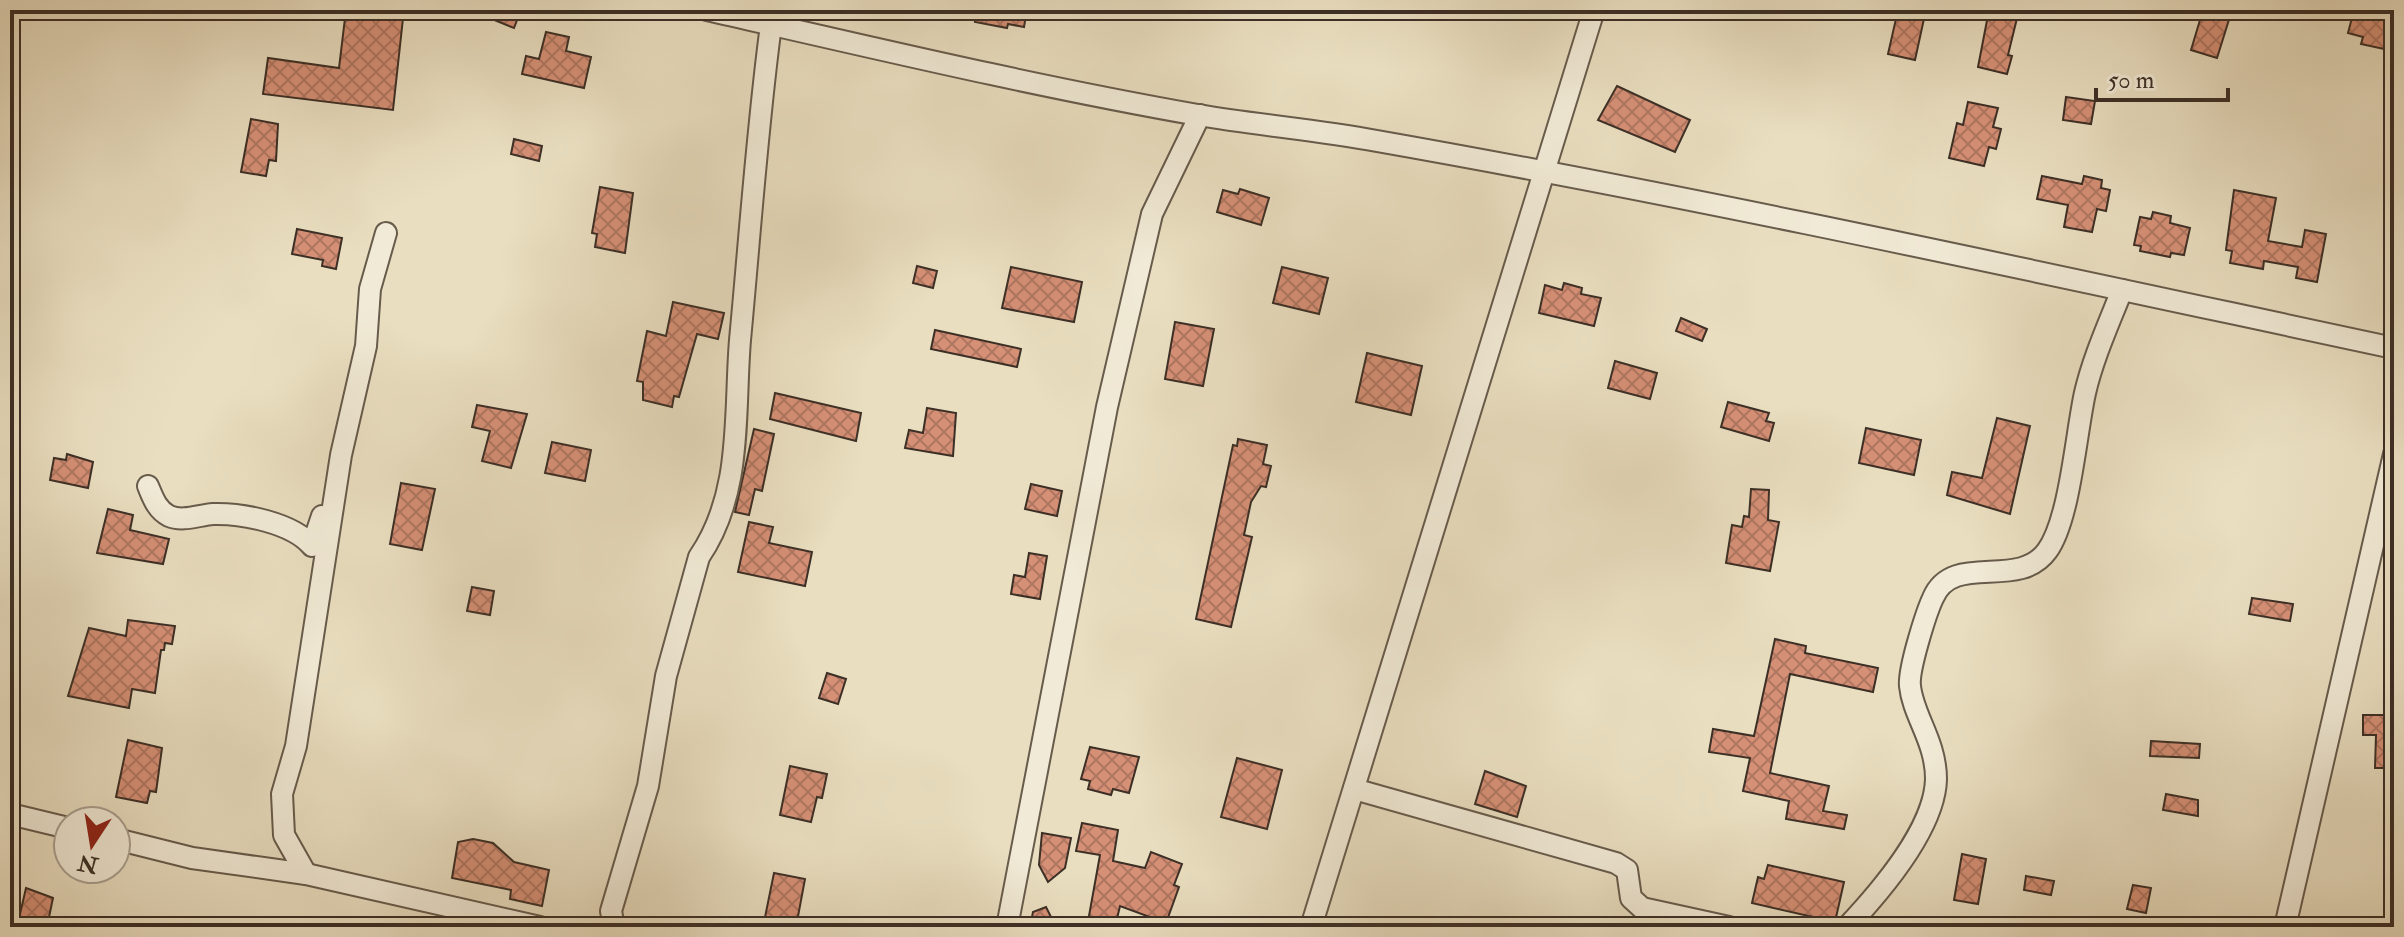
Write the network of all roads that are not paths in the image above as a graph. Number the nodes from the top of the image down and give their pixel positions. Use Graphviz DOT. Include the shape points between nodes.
graph roads {
  1 [pos="707,10"];
  2 [pos="1594,10"];
  3 [pos="771,25"];
  4 [pos="1200,115"];
  5 [pos="1541,173"];
  6 [pos="386,233"];
  7 [pos="2122,290"];
  8 [pos="2394,348"];
  9 [pos="2394,454"];
  10 [pos="341,455"];
  11 [pos="148,486"];
  12 [pos="1354,789"];
  13 [pos="10,814"];
  14 [pos="52,824"];
  15 [pos="132,843"];
  16 [pos="306,874"];
  17 [pos="540,927"];
  18 [pos="614,927"];
  19 [pos="1007,927"];
  20 [pos="1311,927"];
  21 [pos="1729,927"];
  22 [pos="1847,927"];
  23 [pos="2285,927"];
  1 -- 3 [label="street"];
  2 -- 5 [label="street"];
  3 -- 4 [label="street"];
  3 -- 18 [label="street" via="734,461 724,507 699,557 666,676 648,786 611,911"];
  4 -- 5 [label="street" via="1375,140"];
  4 -- 19 [label="street" via="1152,214 1107,407"];
  5 -- 7 [label="street"];
  5 -- 12 [label="street"];
  6 -- 10 [label="street" via="370,289 366,346"];
  7 -- 8 [label="street"];
  7 -- 22 [label="street" via="2086,389 2063,508 2050,547 2032,567 1985,575 1957,573 1941,583 1932,600 1909,684 1933,751 1932,805 1920,831"];
  9 -- 23 [label="street"];
  10 -- 11 [label="street" via="312,546 303,535 254,519 169,516 156,506"];
  10 -- 16 [label="street" via="296,746 282,794 284,835"];
  12 -- 20 [label="street"];
  12 -- 21 [label="street" via="1616,863 1627,870 1631,898 1642,908"];
  13 -- 14 [label="street"];
  15 -- 16 [label="street" via="192,858"];
  16 -- 17 [label="street"];
}
